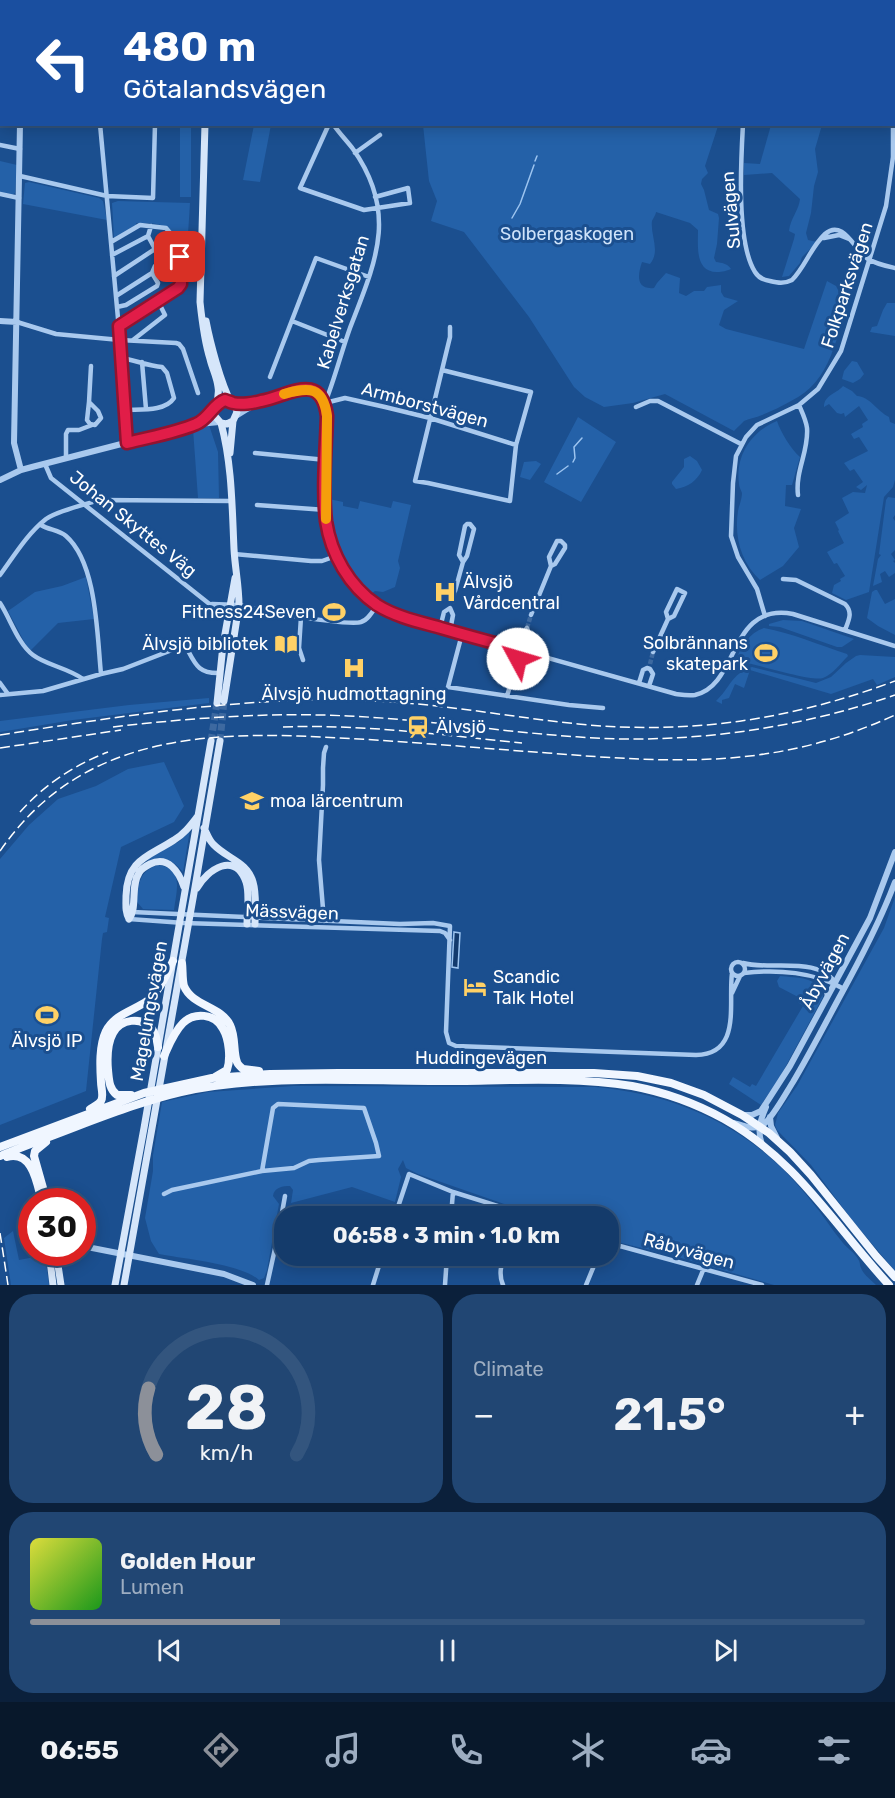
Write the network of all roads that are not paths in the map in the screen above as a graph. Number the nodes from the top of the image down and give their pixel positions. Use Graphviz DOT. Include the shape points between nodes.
graph roads {
  1 [pos="20,126"];
  2 [pos="100,126"];
  3 [pos="155,126"];
  4 [pos="205,126"];
  5 [pos="330,126"];
  6 [pos="333,126"];
  7 [pos="743,126"];
  8 [pos="893,126"];
  9 [pos="380,135"];
  10 [pos="0,145"];
  11 [pos="20,149"];
  12 [pos="355,153"];
  13 [pos="20,176"];
  14 [pos="0,194"];
  15 [pos="107,196"];
  16 [pos="375,196"];
  17 [pos="19,198"];
  18 [pos="378,208"];
  19 [pos="150,226"];
  20 [pos="148,236"];
  21 [pos="111,242"];
  22 [pos="178,251"];
  23 [pos="112,255"];
  24 [pos="869,259"];
  25 [pos="895,268"];
  26 [pos="152,273"];
  27 [pos="114,276"];
  28 [pos="369,277"];
  29 [pos="201,289"];
  30 [pos="116,296"];
  31 [pos="158,301"];
  32 [pos="117,307"];
  33 [pos="0,321"];
  34 [pos="292,321"];
  35 [pos="16,322"];
  36 [pos="119,326"];
  37 [pos="450,327"];
  38 [pos="133,339"];
  39 [pos="120,340"];
  40 [pos="345,342"];
  41 [pos="121,358"];
  42 [pos="142,362"];
  43 [pos="91,366"];
  44 [pos="442,370"];
  45 [pos="270,377"];
  46 [pos="198,393"];
  47 [pos="88,402"];
  48 [pos="232,402"];
  49 [pos="261,402"];
  50 [pos="325,403"];
  51 [pos="799,405"];
  52 [pos="216,407"];
  53 [pos="636,407"];
  54 [pos="146,409"];
  55 [pos="125,410"];
  56 [pos="235,418"];
  57 [pos="430,418"];
  58 [pos="220,422"];
  59 [pos="199,424"];
  60 [pos="95,425"];
  61 [pos="127,443"];
  62 [pos="741,444"];
  63 [pos="516,445"];
  64 [pos="255,453"];
  65 [pos="66,458"];
  66 [pos="326,459"];
  67 [pos="230,462"];
  68 [pos="45,464"];
  69 [pos="21,470"];
  70 [pos="0,480"];
  71 [pos="798,495"];
  72 [pos="231,501"];
  73 [pos="84,504"];
  74 [pos="257,505"];
  75 [pos="326,510"];
  76 [pos="41,525"];
  77 [pos="234,554"];
  78 [pos="336,556"];
  79 [pos="463,562"];
  80 [pos="551,566"];
  81 [pos="0,575"];
  82 [pos="783,579"];
  83 [pos="455,591"];
  84 [pos="0,603"];
  85 [pos="378,605"];
  86 [pos="234,608"];
  87 [pos="531,615"];
  88 [pos="765,616"];
  89 [pos="301,618"];
  90 [pos="668,619"];
  91 [pos="440,628"];
  92 [pos="845,630"];
  93 [pos="450,631"];
  94 [pos="462,634"];
  95 [pos="895,646"];
  96 [pos="514,649"];
  97 [pos="523,651"];
  98 [pos="653,652"];
  99 [pos="303,660"];
  100 [pos="220,673"];
  101 [pos="101,674"];
  102 [pos="83,679"];
  103 [pos="0,683"];
  104 [pos="639,683"];
  105 [pos="649,686"];
  106 [pos="8,694"];
  107 [pos="0,695"];
  108 [pos="507,696"];
  109 [pos="603,708"];
  110 [pos="211,741"];
  111 [pos="220,741"];
  112 [pos="326,747"];
  113 [pos="198,815"];
  114 [pos="204,828"];
  115 [pos="895,852"];
  116 [pos="895,882"];
  117 [pos="185,889"];
  118 [pos="194,893"];
  119 [pos="130,915"];
  120 [pos="251,920"];
  121 [pos="325,923"];
  122 [pos="450,940"];
  123 [pos="173,962"];
  124 [pos="182,963"];
  125 [pos="743,963"];
  126 [pos="732,973"];
  127 [pos="743,974"];
  128 [pos="815,976"];
  129 [pos="836,984"];
  130 [pos="844,988"];
  131 [pos="731,995"];
  132 [pos="828,998"];
  133 [pos="112,1027"];
  134 [pos="231,1040"];
  135 [pos="158,1047"];
  136 [pos="164,1056"];
  137 [pos="338,1073"];
  138 [pos="212,1078"];
  139 [pos="144,1093"];
  140 [pos="770,1099"];
  141 [pos="742,1114"];
  142 [pos="770,1117"];
  143 [pos="723,1119"];
  144 [pos="70,1121"];
  145 [pos="86,1123"];
  146 [pos="759,1127"];
  147 [pos="781,1144"];
  148 [pos="762,1145"];
  149 [pos="0,1147"];
  150 [pos="0,1158"];
  151 [pos="262,1171"];
  152 [pos="38,1188"];
  153 [pos="43,1188"];
  154 [pos="453,1192"];
  155 [pos="164,1194"];
  156 [pos="285,1196"];
  157 [pos="398,1206"];
  158 [pos="452,1206"];
  159 [pos="497,1206"];
  160 [pos="619,1246"];
  161 [pos="96,1249"];
  162 [pos="51,1266"];
  163 [pos="58,1266"];
  164 [pos="379,1266"];
  165 [pos="446,1266"];
  166 [pos="501,1266"];
  167 [pos="594,1266"];
  168 [pos="704,1268"];
  169 [pos="895,1277"];
  170 [pos="53,1285"];
  171 [pos="61,1285"];
  172 [pos="113,1285"];
  173 [pos="124,1285"];
  174 [pos="253,1285"];
  175 [pos="267,1285"];
  176 [pos="373,1285"];
  177 [pos="445,1285"];
  178 [pos="503,1285"];
  179 [pos="586,1285"];
  180 [pos="698,1285"];
  181 [pos="762,1285"];
  182 [pos="889,1285"];
  1 -- 11 [label="street"];
  2 -- 15 [label="street"];
  3 -- 15 [label="street" via="153,198"];
  4 -- 29 [label="main road"];
  5 -- 18 [label="street" via="300,188 364,210"];
  6 -- 12 [label="street, Kabelverksgatan"];
  7 -- 24 [label="street, Sulvägen" via="740,176 745,239 760,278 786,283 821,239 830,236 849,239"];
  8 -- 24 [label="street, Folkparksvägen" via="886,206"];
  9 -- 12 [label="street"];
  10 -- 11 [label="street"];
  11 -- 13 [label="street"];
  12 -- 16 [label="street, Kabelverksgatan"];
  13 -- 15 [label="street"];
  13 -- 17 [label="street"];
  14 -- 17 [label="street"];
  15 -- 21 [label="street"];
  16 -- 18 [label="street, Kabelverksgatan"];
  16 -- 18 [label="street" via="408,188 411,203"];
  17 -- 35 [label="street"];
  18 -- 28 [label="street, Kabelverksgatan" via="380,235"];
  19 -- 20 [label="street"];
  19 -- 21 [label="street" via="140,225"];
  19 -- 22 [label="street" via="166,228 176,240"];
  20 -- 23 [label="street"];
  20 -- 27 [label="street" via="155,249"];
  21 -- 23 [label="street"];
  22 -- 26 [label="street" via="155,266"];
  22 -- 31 [label="street" via="181,284"];
  23 -- 27 [label="street"];
  24 -- 25 [label="street"];
  24 -- 51 [label="street, Folkparksvägen" via="841,351 818,389"];
  26 -- 30 [label="street"];
  26 -- 32 [label="street" via="157,286"];
  27 -- 30 [label="street"];
  28 -- 34 [label="street" via="316,258"];
  28 -- 40 [label="street, Kabelverksgatan"];
  29 -- 48 [label="main road" via="207,328"];
  29 -- 52 [label="main road" via="202,329 219,387"];
  30 -- 32 [label="street"];
  31 -- 36 [label="street"];
  31 -- 38 [label="street" via="165,315"];
  32 -- 36 [label="street"];
  33 -- 35 [label="street"];
  34 -- 40 [label="street"];
  34 -- 45 [label="street"];
  35 -- 39 [label="street" via="56,334"];
  35 -- 69 [label="street" via="14,442"];
  36 -- 39 [label="street"];
  37 -- 44 [label="street"];
  38 -- 39 [label="street"];
  38 -- 46 [label="street" via="179,344"];
  39 -- 41 [label="street"];
  40 -- 50 [label="street, Kabelverksgatan"];
  41 -- 42 [label="street"];
  41 -- 55 [label="street"];
  42 -- 54 [label="street"];
  42 -- 54 [label="street" via="165,369 174,398 171,403"];
  43 -- 47 [label="street"];
  44 -- 57 [label="street"];
  44 -- 63 [label="street" via="531,392"];
  47 -- 60 [label="street" via="87,420"];
  47 -- 60 [label="street" via="100,414"];
  48 -- 49 [label="street"];
  48 -- 52 [label="main road" via="225,400"];
  48 -- 56 [label="main road" via="237,409"];
  49 -- 50 [label="street" via="303,389 320,394"];
  49 -- 56 [label="street"];
  50 -- 57 [label="street, Armborstvägen" via="345,398"];
  50 -- 66 [label="street"];
  51 -- 62 [label="street, Folkparksvägen" via="757,425"];
  51 -- 71 [label="street" via="807,426 796,482"];
  52 -- 58 [label="main road"];
  52 -- 59 [label="street"];
  53 -- 62 [label="street" via="658,401"];
  54 -- 55 [label="street"];
  55 -- 61 [label="street"];
  56 -- 58 [label="main road" via="227,424"];
  56 -- 67 [label="main road"];
  57 -- 63 [label="street, Armborstvägen"];
  57 -- 63 [label="street" via="415,481 510,501"];
  58 -- 59 [label="street"];
  58 -- 67 [label="main road"];
  59 -- 61 [label="street"];
  60 -- 65 [label="street" via="68,430"];
  61 -- 65 [label="street"];
  62 -- 88 [label="street, Folkparksvägen" via="734,466 731,536 757,589"];
  64 -- 66 [label="street"];
  65 -- 68 [label="street"];
  66 -- 75 [label="street"];
  67 -- 72 [label="main road"];
  68 -- 69 [label="street"];
  68 -- 73 [label="street, Johan Skyttes Väg" via="51,478"];
  69 -- 70 [label="street"];
  72 -- 73 [label="street" via="100,500"];
  72 -- 77 [label="main road"];
  73 -- 76 [label="street"];
  73 -- 86 [label="street, Johan Skyttes Väg" via="208,603 217,608"];
  74 -- 75 [label="street"];
  75 -- 78 [label="street"];
  76 -- 81 [label="street"];
  76 -- 101 [label="street" via="63,533 85,564 94,600"];
  77 -- 78 [label="street" via="322,561"];
  77 -- 86 [label="main road"];
  78 -- 85 [label="street" via="357,587"];
  79 -- 79 [label="street" via="474,529 470,524 465,526 459,555"];
  79 -- 83 [label="street"];
  80 -- 80 [label="street" via="565,548 561,541 557,541 549,557"];
  80 -- 87 [label="street"];
  82 -- 92 [label="street" via="796,580 845,604 850,615"];
  84 -- 102 [label="street" via="25,648"];
  85 -- 89 [label="street, Johan Skyttes Väg" via="361,622"];
  85 -- 91 [label="street"];
  86 -- 89 [label="street, Johan Skyttes Väg"];
  86 -- 100 [label="main road"];
  86 -- 100 [label="main road" via="220,702"];
  88 -- 92 [label="street" via="785,613"];
  88 -- 105 [label="street" via="745,631 708,690 688,695"];
  89 -- 99 [label="street" via="298,648"];
  90 -- 90 [label="street" via="674,616 686,593 678,589 666,612"];
  90 -- 98 [label="street"];
  91 -- 93 [label="street"];
  91 -- 93 [label="street" via="444,612 451,605"];
  92 -- 95 [label="street"];
  93 -- 94 [label="street"];
  94 -- 96 [label="street"];
  94 -- 108 [label="street" via="448,687"];
  96 -- 97 [label="street"];
  96 -- 97 [label="street" via="527,628"];
  97 -- 104 [label="street"];
  97 -- 108 [label="street"];
  100 -- 101 [label="street" via="200,670 186,645"];
  101 -- 102 [label="street"];
  102 -- 106 [label="street" via="43,691"];
  103 -- 106 [label="street"];
  104 -- 105 [label="street"];
  104 -- 105 [label="street" via="644,668 649,666 653,674"];
  106 -- 107 [label="street"];
  108 -- 109 [label="street"];
  110 -- 113 [label="main road, Magelungsvägen"];
  111 -- 114 [label="main road, Magelungsvägen"];
  112 -- 121 [label="street" via="319,860"];
  113 -- 117 [label="main road, Magelungsvägen"];
  113 -- 119 [label="main road" via="180,837 147,855 135,867 128,880"];
  114 -- 118 [label="main road, Magelungsvägen"];
  114 -- 120 [label="main road" via="216,847 248,870 254,889"];
  115 -- 129 [label="street, Åbyvägen" via="870,918"];
  116 -- 130 [label="street, Åbyvägen"];
  117 -- 119 [label="main road" via="171,865 162,861 149,864 134,885"];
  117 -- 123 [label="main road, Magelungsvägen"];
  118 -- 120 [label="main road" via="214,869 233,867 243,874 247,885"];
  118 -- 124 [label="main road, Magelungsvägen"];
  119 -- 120 [label="street, Mässvägen"];
  120 -- 121 [label="street, Mässvägen"];
  121 -- 122 [label="street, Mässvägen" via="440,930"];
  121 -- 122 [label="street, Mässvägen" via="433,923 450,926"];
  122 -- 131 [label="street" via="446,1032 449,1043 456,1046 704,1055 726,1040"];
  123 -- 133 [label="main road" via="154,995 119,1016"];
  123 -- 135 [label="main road, Magelungsvägen"];
  124 -- 134 [label="main road" via="186,990 227,1019"];
  124 -- 136 [label="main road, Magelungsvägen"];
  125 -- 126 [label="street" via="732,964"];
  125 -- 127 [label="street"];
  125 -- 129 [label="street" via="805,967 826,973"];
  126 -- 127 [label="street"];
  126 -- 131 [label="street"];
  127 -- 128 [label="street" via="780,972"];
  127 -- 131 [label="street"];
  128 -- 129 [label="street"];
  128 -- 132 [label="street"];
  129 -- 130 [label="street"];
  129 -- 132 [label="street, Åbyvägen"];
  130 -- 142 [label="street, Åbyvägen"];
  132 -- 140 [label="street, Åbyvägen"];
  133 -- 135 [label="main road" via="130,1020 140,1021 152,1028"];
  133 -- 139 [label="main road" via="107,1059 112,1090 117,1095"];
  133 -- 144 [label="main road" via="102,1041 100,1103"];
  134 -- 136 [label="main road" via="214,1019 199,1015 176,1031"];
  134 -- 137 [label="main road" via="237,1063 243,1069"];
  134 -- 138 [label="main road" via="227,1070"];
  135 -- 172 [label="main road, Magelungsvägen"];
  136 -- 173 [label="main road, Magelungsvägen"];
  137 -- 138 [label="main road, Huddingevägen"];
  137 -- 141 [label="main road, Huddingevägen" via="621,1075 688,1089"];
  138 -- 139 [label="main road, Huddingevägen"];
  139 -- 144 [label="main road, Huddingevägen"];
  140 -- 141 [label="street, Åbyvägen" via="757,1114"];
  140 -- 146 [label="street, Åbyvägen"];
  141 -- 146 [label="main road, Huddingevägen"];
  142 -- 146 [label="street, Åbyvägen"];
  142 -- 147 [label="street"];
  143 -- 145 [label="main road, Huddingevägen" via="668,1095 611,1083 301,1081 235,1084 180,1093"];
  143 -- 146 [label="street"];
  143 -- 148 [label="main road, Huddingevägen"];
  144 -- 149 [label="main road, Huddingevägen"];
  145 -- 150 [label="main road, Huddingevägen"];
  145 -- 153 [label="main road" via="35,1150"];
  146 -- 147 [label="main road, Huddingevägen"];
  146 -- 148 [label="street"];
  147 -- 169 [label="main road, Huddingevägen"];
  148 -- 182 [label="main road, Huddingevägen" via="804,1183"];
  150 -- 152 [label="main road" via="12,1155 25,1160"];
  151 -- 151 [label="street" via="273,1108 278,1104 364,1108 379,1156 309,1161 294,1168"];
  151 -- 155 [label="street"];
  154 -- 157 [label="street" via="408,1174"];
  154 -- 158 [label="street"];
  154 -- 159 [label="street"];
  156 -- 175 [label="street"];
  160 -- 168 [label="street, Råbyvägen"];
  161 -- 174 [label="street" via="224,1274"];
  162 -- 170 [label="main road"];
  163 -- 171 [label="main road"];
  164 -- 176 [label="street"];
  165 -- 177 [label="street"];
  166 -- 178 [label="street"];
  167 -- 179 [label="street"];
  168 -- 180 [label="street"];
  168 -- 181 [label="street, Råbyvägen"];
}
